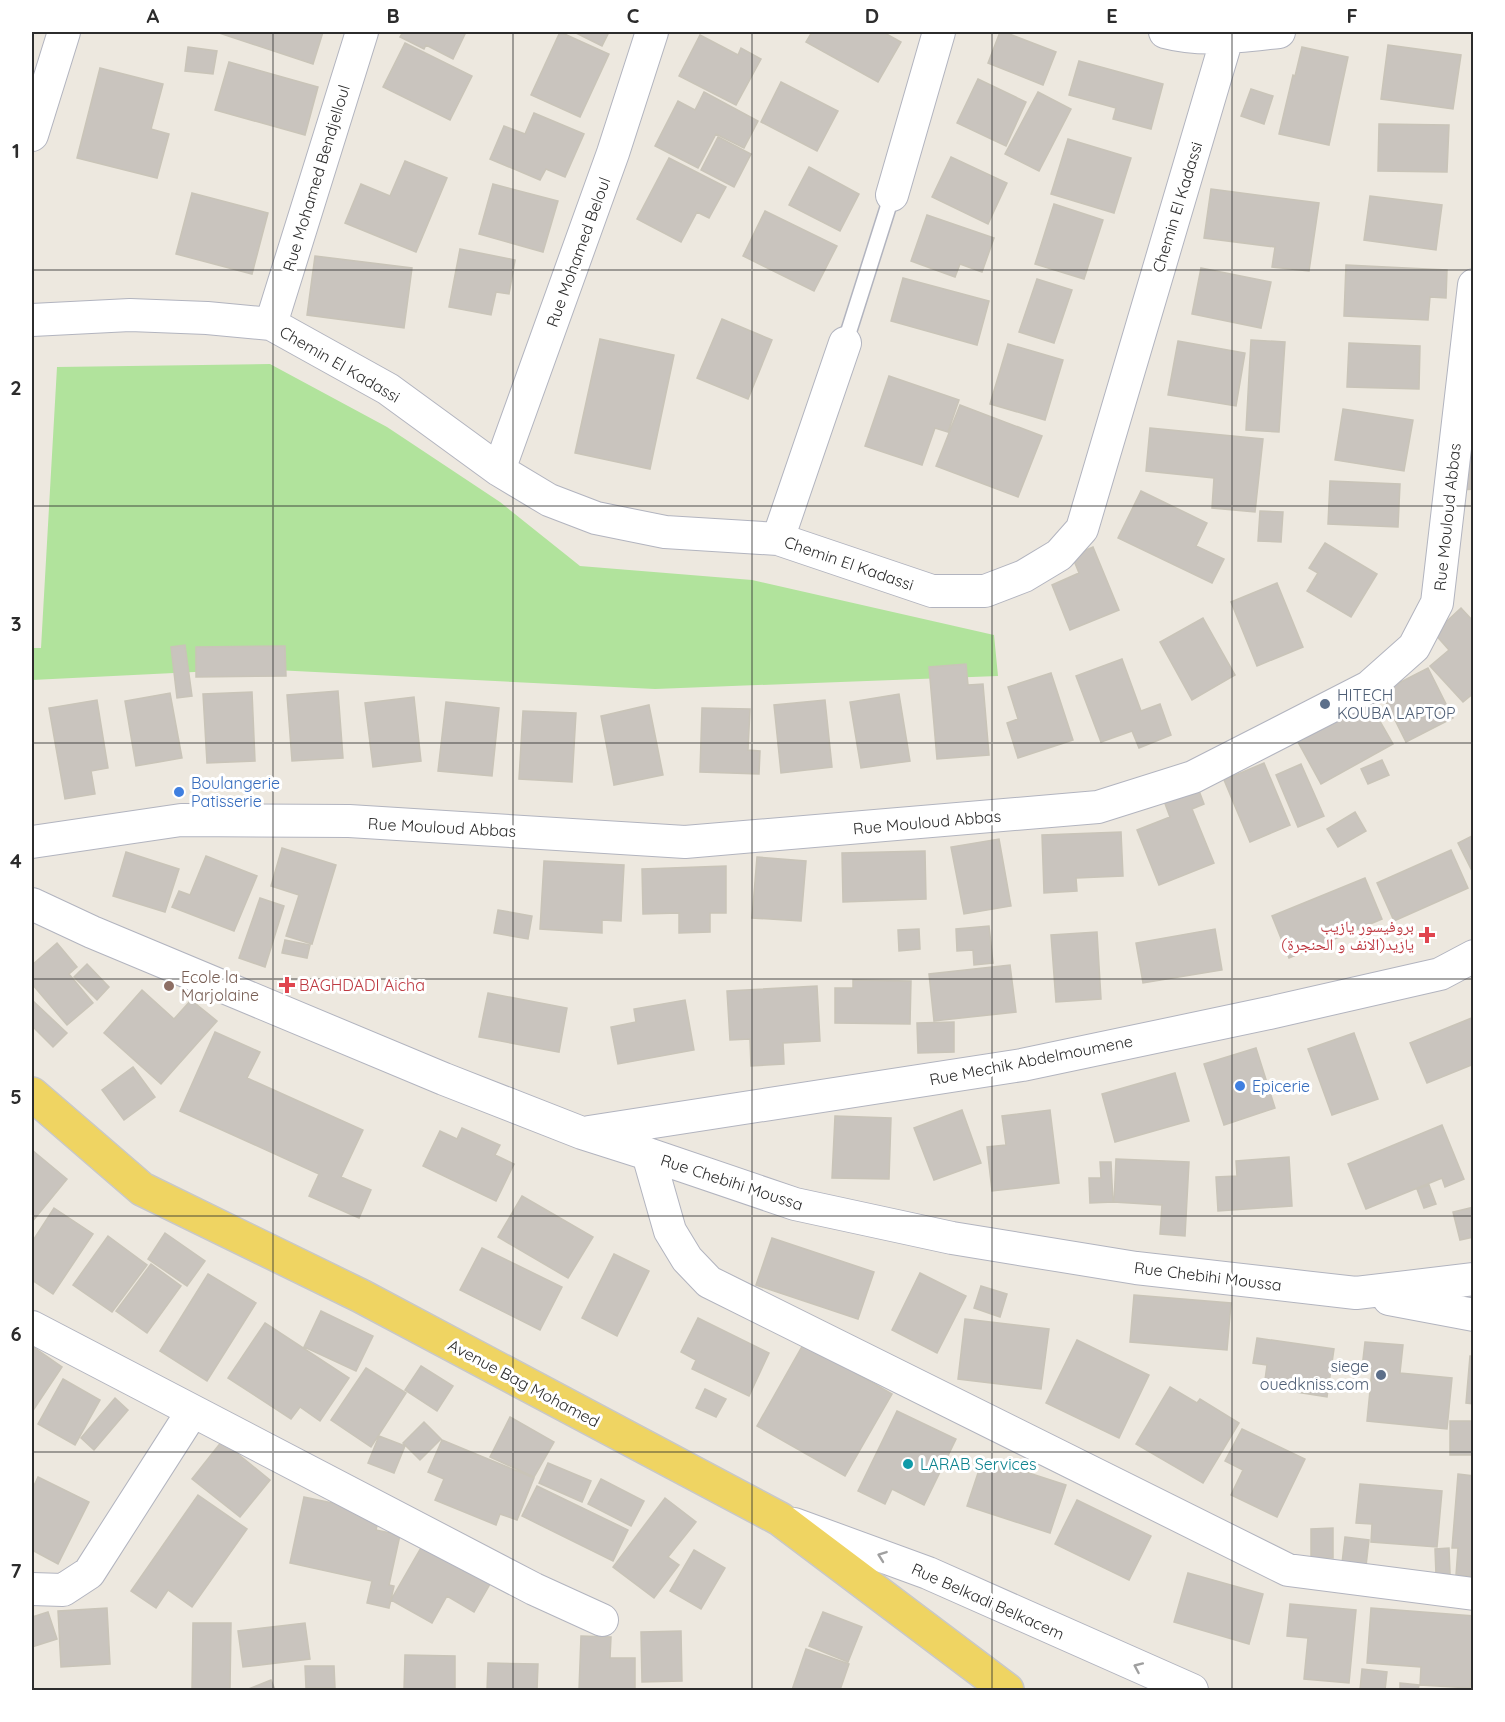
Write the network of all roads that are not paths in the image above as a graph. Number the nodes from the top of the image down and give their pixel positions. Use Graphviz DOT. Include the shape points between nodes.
graph roads {
  1 [pos="64,32"];
  2 [pos="362,32"];
  3 [pos="652,32"];
  4 [pos="939,32"];
  5 [pos="1165,32"];
  6 [pos="1279,32"];
  7 [pos="1227,38"];
  8 [pos="32,135"];
  9 [pos="892,195"];
  10 [pos="1473,285"];
  11 [pos="32,320"];
  12 [pos="271,324"];
  13 [pos="845,343"];
  14 [pos="499,470"];
  15 [pos="778,538"];
  16 [pos="32,842"];
  17 [pos="32,904"];
  18 [pos="1473,956"];
  19 [pos="1440,974"];
  20 [pos="1473,985"];
  21 [pos="32,1094"];
  22 [pos="582,1133"];
  23 [pos="648,1154"];
  24 [pos="1473,1279"];
  25 [pos="1356,1293"];
  26 [pos="1473,1315"];
  27 [pos="32,1327"];
  28 [pos="192,1412"];
  29 [pos="780,1519"];
  30 [pos="32,1589"];
  31 [pos="1473,1594"];
  32 [pos="602,1620"];
  33 [pos="1007,1690"];
  34 [pos="1192,1690"];
  1 -- 8 [label="street"];
  2 -- 12 [label="street, Rue Mohamed Bendjelloul"];
  3 -- 14 [label="street, Rue Mohamed Beloul" via="613,153"];
  4 -- 9 [label="street"];
  5 -- 7 [label="street"];
  6 -- 7 [label="street"];
  7 -- 15 [label="street, Chemin El Kadassi" via="1082,529 1059,555 1024,576 985,591 932,591"];
  9 -- 13 [label="lane"];
  10 -- 16 [label="street, Rue Mouloud Abbas" via="1437,603 1414,648 1369,687 1193,777 1098,807 685,842 349,821 214,820 181,820"];
  11 -- 12 [label="street, Chemin El Kadassi" via="130,315"];
  12 -- 14 [label="street, Chemin El Kadassi" via="388,389"];
  13 -- 15 [label="street"];
  14 -- 15 [label="street, Chemin El Kadassi" via="549,500 596,518 665,532"];
  17 -- 22 [label="street, Rue Chebihi Moussa" via="444,1079"];
  18 -- 19 [label="street, Rue Mechik Abdelmoumene"];
  19 -- 20 [label="street"];
  19 -- 22 [label="street, Rue Mechik Abdelmoumene" via="1022,1065"];
  21 -- 29 [label="main road, Avenue Bag Mohamed" via="142,1189 361,1296"];
  22 -- 23 [label="street, Rue Chebihi Moussa"];
  23 -- 25 [label="street, Rue Chebihi Moussa" via="795,1204 952,1238 1136,1268"];
  23 -- 31 [label="street" via="670,1231 687,1259 708,1282 1288,1570"];
  24 -- 25 [label="street, Rue Chebihi Moussa"];
  25 -- 26 [label="street"];
  27 -- 28 [label="street"];
  28 -- 30 [label="street" via="89,1573 63,1590"];
  28 -- 32 [label="street" via="523,1584"];
  29 -- 33 [label="main road, Avenue Bag Mohamed"];
  34 -- 29 [label="street, Rue Belkadi Belkacem, one-way" via="928,1573"];
}
